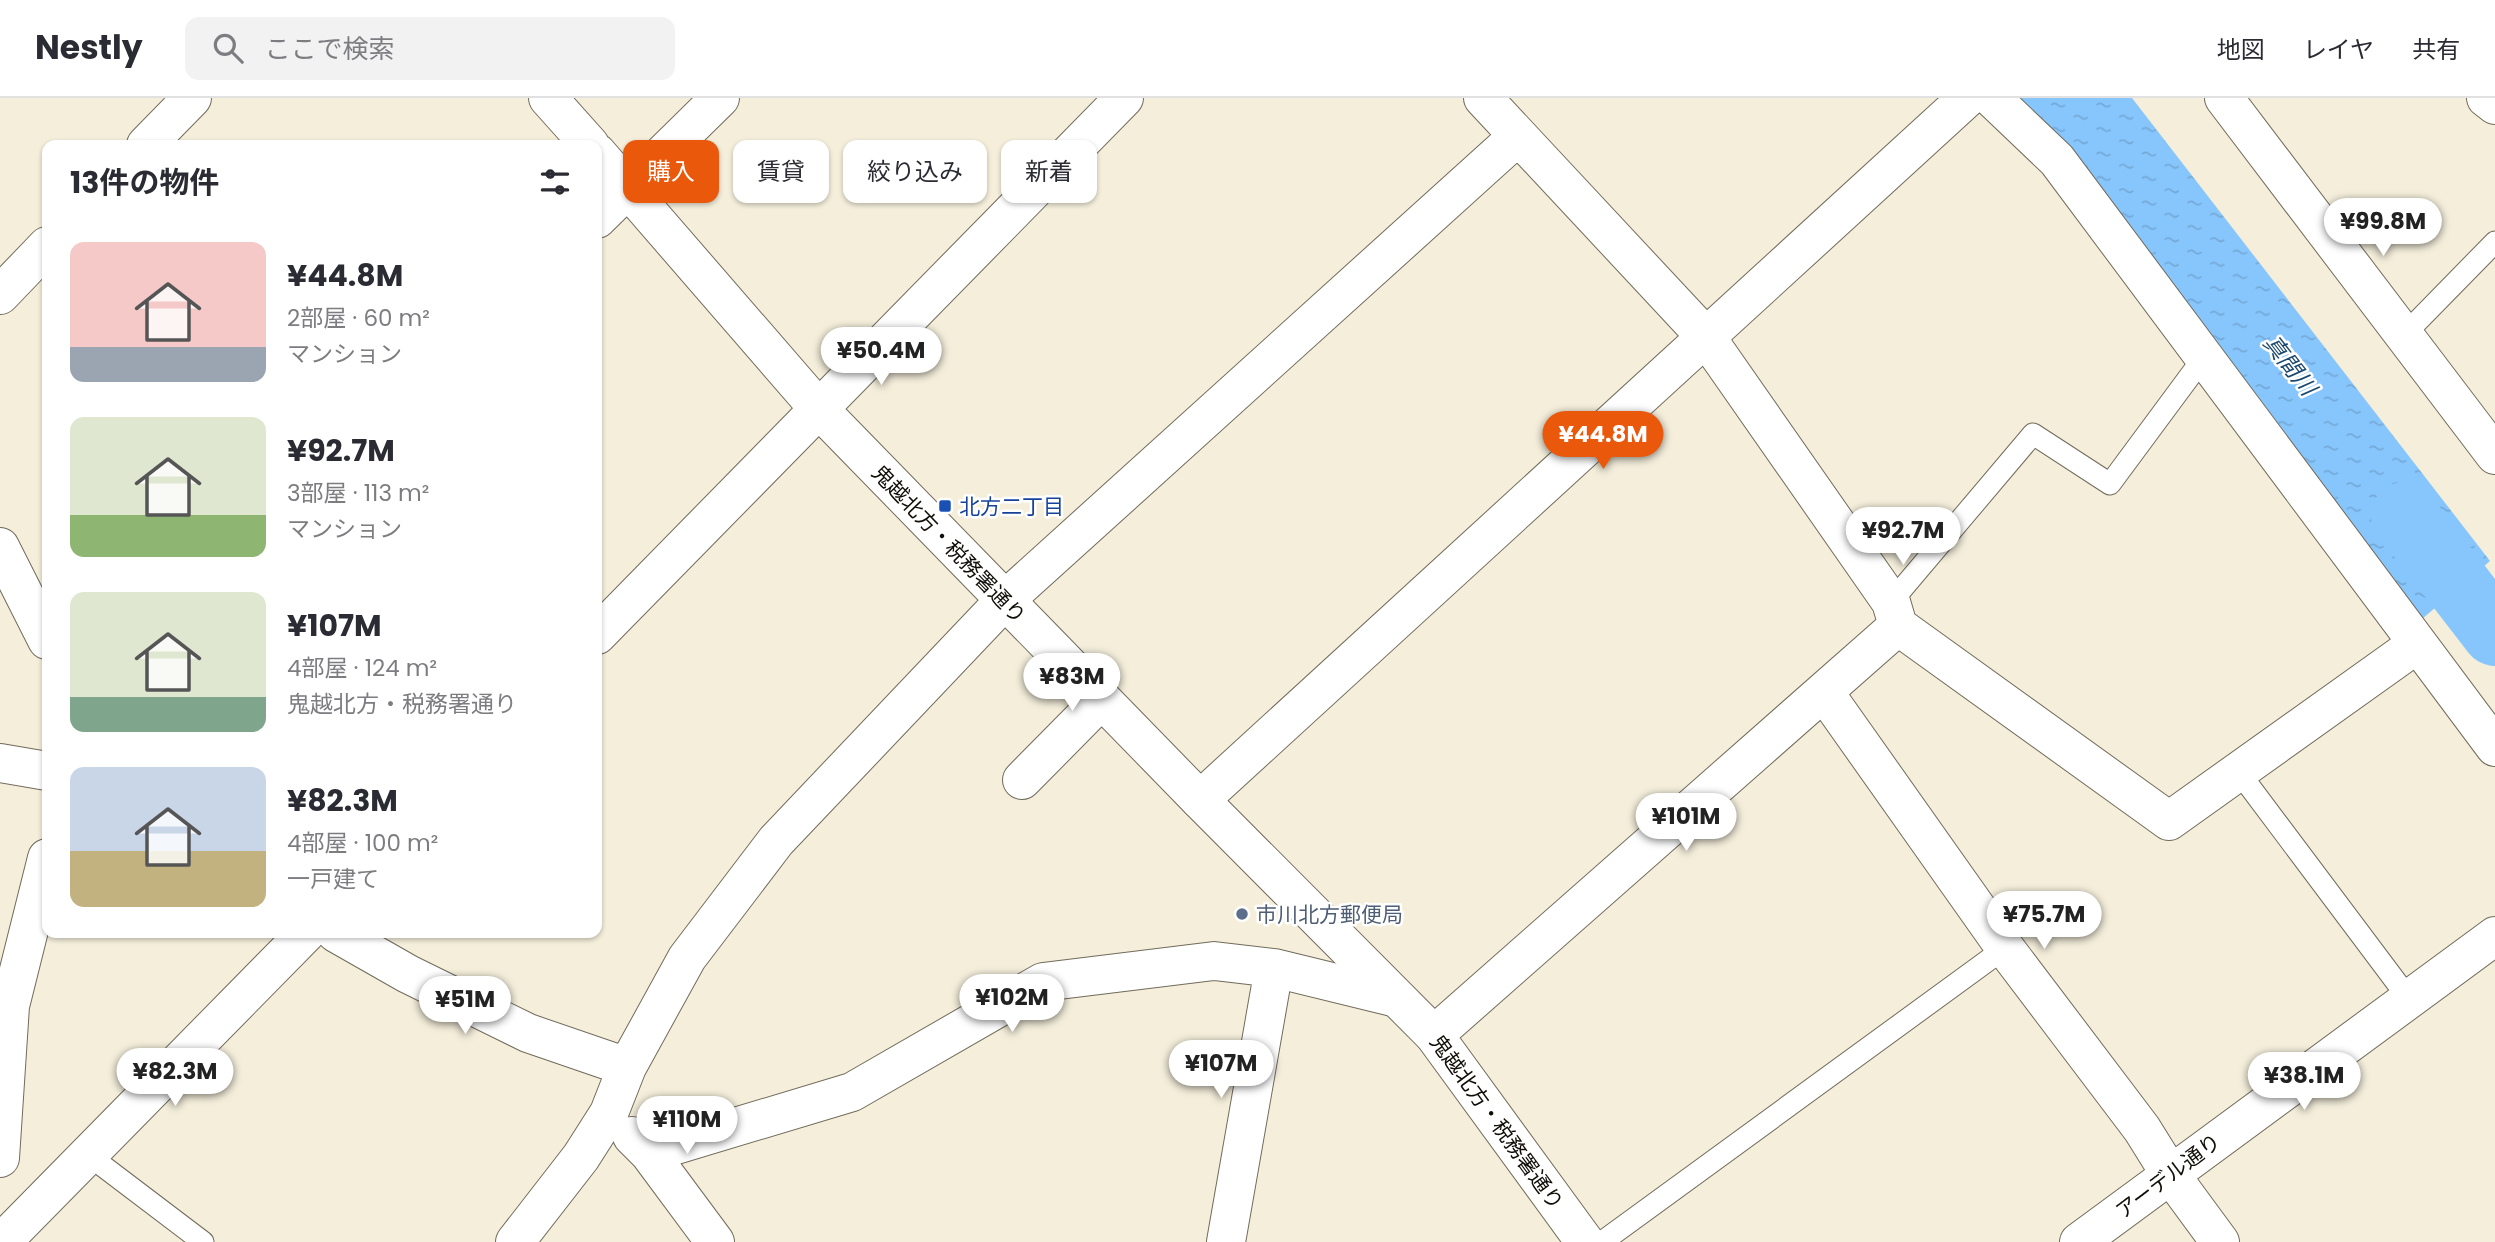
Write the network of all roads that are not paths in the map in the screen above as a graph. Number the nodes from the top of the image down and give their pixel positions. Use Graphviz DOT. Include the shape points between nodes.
graph roads {
  1 [pos="192,98"];
  2 [pos="548,98"];
  3 [pos="720,98"];
  4 [pos="1124,98"];
  5 [pos="1482,98"];
  6 [pos="1967,98"];
  7 [pos="1992,98"];
  8 [pos="2224,98"];
  9 [pos="2486,98"];
  10 [pos="2495,105"];
  11 [pos="1517,137"];
  12 [pos="151,140"];
  13 [pos="586,140"];
  14 [pos="678,140"];
  15 [pos="602,159"];
  16 [pos="623,182"];
  17 [pos="623,195"];
  18 [pos="641,203"];
  19 [pos="602,214"];
  20 [pos="2495,242"];
  21 [pos="42,251"];
  22 [pos="0,295"];
  23 [pos="2403,335"];
  24 [pos="1706,337"];
  25 [pos="2204,357"];
  26 [pos="818,408"];
  27 [pos="2495,455"];
  28 [pos="0,547"];
  29 [pos="1004,601"];
  30 [pos="1894,614"];
  31 [pos="42,630"];
  32 [pos="602,630"];
  33 [pos="2417,644"];
  34 [pos="1824,692"];
  35 [pos="1101,700"];
  36 [pos="2495,747"];
  37 [pos="0,763"];
  38 [pos="42,770"];
  39 [pos="2238,771"];
  40 [pos="1022,780"];
  41 [pos="1200,800"];
  42 [pos="42,874"];
  43 [pos="2495,936"];
  44 [pos="301,938"];
  45 [pos="345,938"];
  46 [pos="2005,948"];
  47 [pos="1274,968"];
  48 [pos="6,993"];
  49 [pos="1393,996"];
  50 [pos="2409,999"];
  51 [pos="1434,1035"];
  52 [pos="627,1067"];
  53 [pos="609,1112"];
  54 [pos="649,1153"];
  55 [pos="87,1154"];
  56 [pos="0,1158"];
  57 [pos="2170,1174"];
  58 [pos="2,1242"];
  59 [pos="203,1242"];
  60 [pos="516,1242"];
  61 [pos="715,1242"];
  62 [pos="1226,1242"];
  63 [pos="1585,1242"];
  64 [pos="1602,1242"];
  65 [pos="2079,1242"];
  66 [pos="2220,1242"];
  1 -- 12 [label="street"];
  2 -- 13 [label="street"];
  3 -- 14 [label="street"];
  4 -- 26 [label="street"];
  5 -- 11 [label="street"];
  6 -- 24 [label="street"];
  7 -- 25 [label="street" via="2057,160"];
  8 -- 23 [label="street"];
  9 -- 10 [label="street"];
  11 -- 24 [label="street"];
  11 -- 29 [label="street"];
  15 -- 16 [label="street, 鬼越北方・税務署通り"];
  17 -- 19 [label="street"];
  18 -- 26 [label="street, 鬼越北方・税務署通り"];
  20 -- 23 [label="lane"];
  21 -- 22 [label="street"];
  23 -- 27 [label="street"];
  24 -- 30 [label="street"];
  24 -- 41 [label="street"];
  25 -- 30 [label="lane" via="2110,484 2033,434"];
  25 -- 33 [label="street"];
  26 -- 29 [label="street, 鬼越北方・税務署通り"];
  26 -- 32 [label="street"];
  28 -- 31 [label="street"];
  29 -- 35 [label="street, 鬼越北方・税務署通り"];
  29 -- 52 [label="street" via="776,841 687,958"];
  30 -- 34 [label="street"];
  30 -- 39 [label="street" via="2169,821"];
  33 -- 36 [label="street"];
  33 -- 39 [label="street"];
  34 -- 46 [label="street"];
  34 -- 51 [label="street"];
  35 -- 40 [label="street"];
  35 -- 41 [label="street, 鬼越北方・税務署通り"];
  37 -- 38 [label="street"];
  39 -- 50 [label="lane"];
  41 -- 49 [label="street, 鬼越北方・税務署通り"];
  42 -- 48 [label="street"];
  43 -- 50 [label="street, アーデル通り"];
  44 -- 55 [label="street"];
  45 -- 52 [label="street" via="528,1032"];
  46 -- 57 [label="street" via="2142,1129"];
  46 -- 64 [label="lane"];
  47 -- 49 [label="street"];
  47 -- 54 [label="street" via="1214,961 1044,982 852,1092"];
  47 -- 62 [label="street"];
  48 -- 56 [label="street"];
  49 -- 51 [label="street, 鬼越北方・税務署通り"];
  50 -- 57 [label="street, アーデル通り"];
  51 -- 63 [label="street, 鬼越北方・税務署通り"];
  52 -- 53 [label="street"];
  53 -- 54 [label="street"];
  53 -- 60 [label="street"];
  54 -- 61 [label="street"];
  55 -- 58 [label="street"];
  55 -- 59 [label="lane"];
  57 -- 65 [label="street, アーデル通り"];
  57 -- 66 [label="street"];
}
